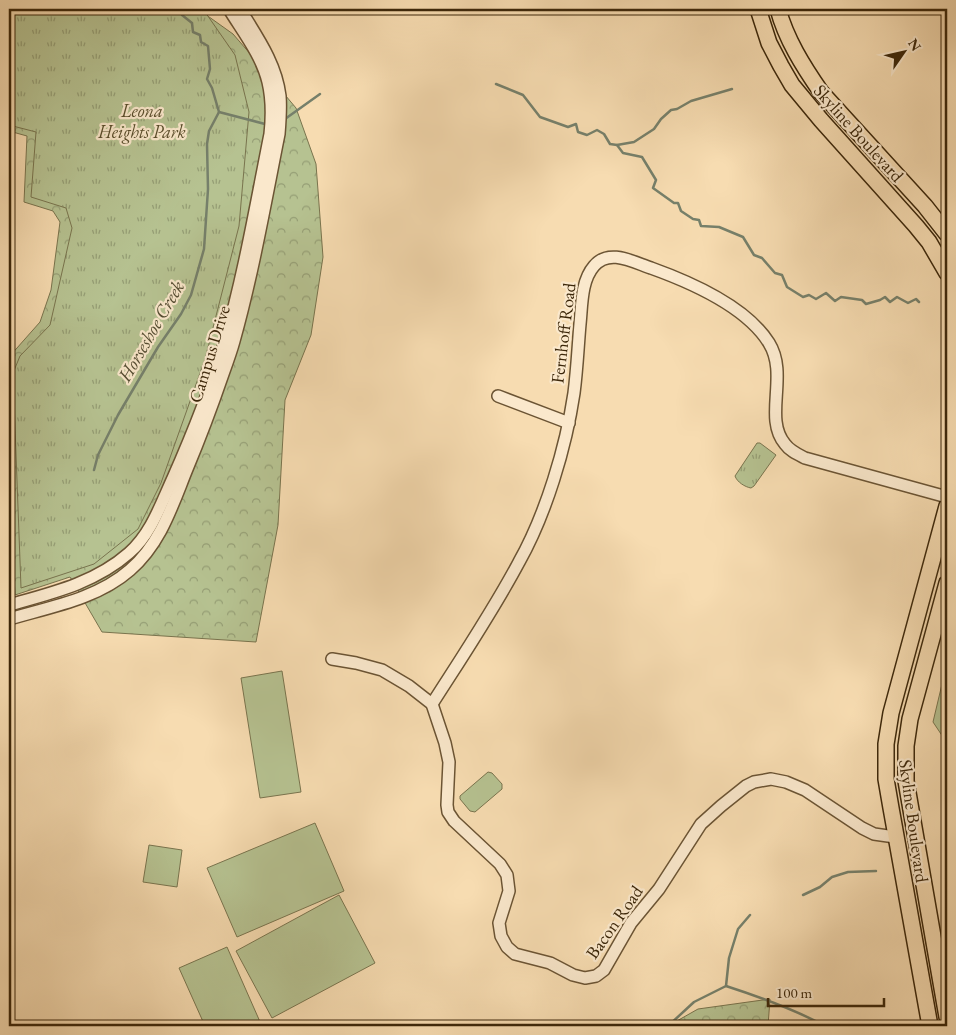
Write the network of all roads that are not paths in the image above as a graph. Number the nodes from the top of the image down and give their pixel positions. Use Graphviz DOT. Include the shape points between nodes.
graph roads {
  1 [pos="229,9"];
  2 [pos="240,9"];
  3 [pos="758,9"];
  4 [pos="778,9"];
  5 [pos="266,63"];
  6 [pos="268,169"];
  7 [pos="947,234"];
  8 [pos="947,273"];
  9 [pos="498,396"];
  10 [pos="569,423"];
  11 [pos="947,497"];
  12 [pos="947,506"];
  13 [pos="947,583"];
  14 [pos="9,605"];
  15 [pos="9,619"];
  16 [pos="332,659"];
  17 [pos="432,704"];
  18 [pos="896,837"];
  19 [pos="947,1017"];
  20 [pos="930,1026"];
  1 -- 5 [label="street, Campus Drive" via="256,53"];
  2 -- 5 [label="street, Campus Drive"];
  3 -- 8 [label="main road, Skyline Boulevard" via="769,43 792,85 916,226"];
  4 -- 7 [label="main road, Skyline Boulevard" via="797,56 821,92"];
  5 -- 6 [label="street, Campus Drive" via="272,117"];
  6 -- 14 [label="street, Campus Drive" via="224,343 207,394 154,519 131,551 108,569 68,588"];
  6 -- 15 [label="street, Campus Drive" via="256,249 234,343 211,409 154,545 128,572 100,591"];
  9 -- 10 [label="street"];
  10 -- 11 [label="street, Fernhoff Road" via="586,280 598,262 605,258 624,258 701,289 732,307 757,329 776,358 776,423 779,435 793,452"];
  10 -- 17 [label="street, Fernhoff Road" via="551,486 520,561"];
  12 -- 18 [label="main road, Skyline Boulevard" via="886,744 886,779"];
  13 -- 19 [label="main road, Skyline Boulevard" via="910,719 906,781"];
  16 -- 17 [label="street" via="382,670"];
  17 -- 18 [label="street, Bacon Road" via="449,762 448,812 507,875 509,891 499,923 503,942 515,954 550,962 573,975 585,978 604,970 631,923 659,889 701,824 754,782 771,779 786,782 805,790 862,828 874,834"];
  18 -- 20 [label="main road, Skyline Boulevard"];
}
